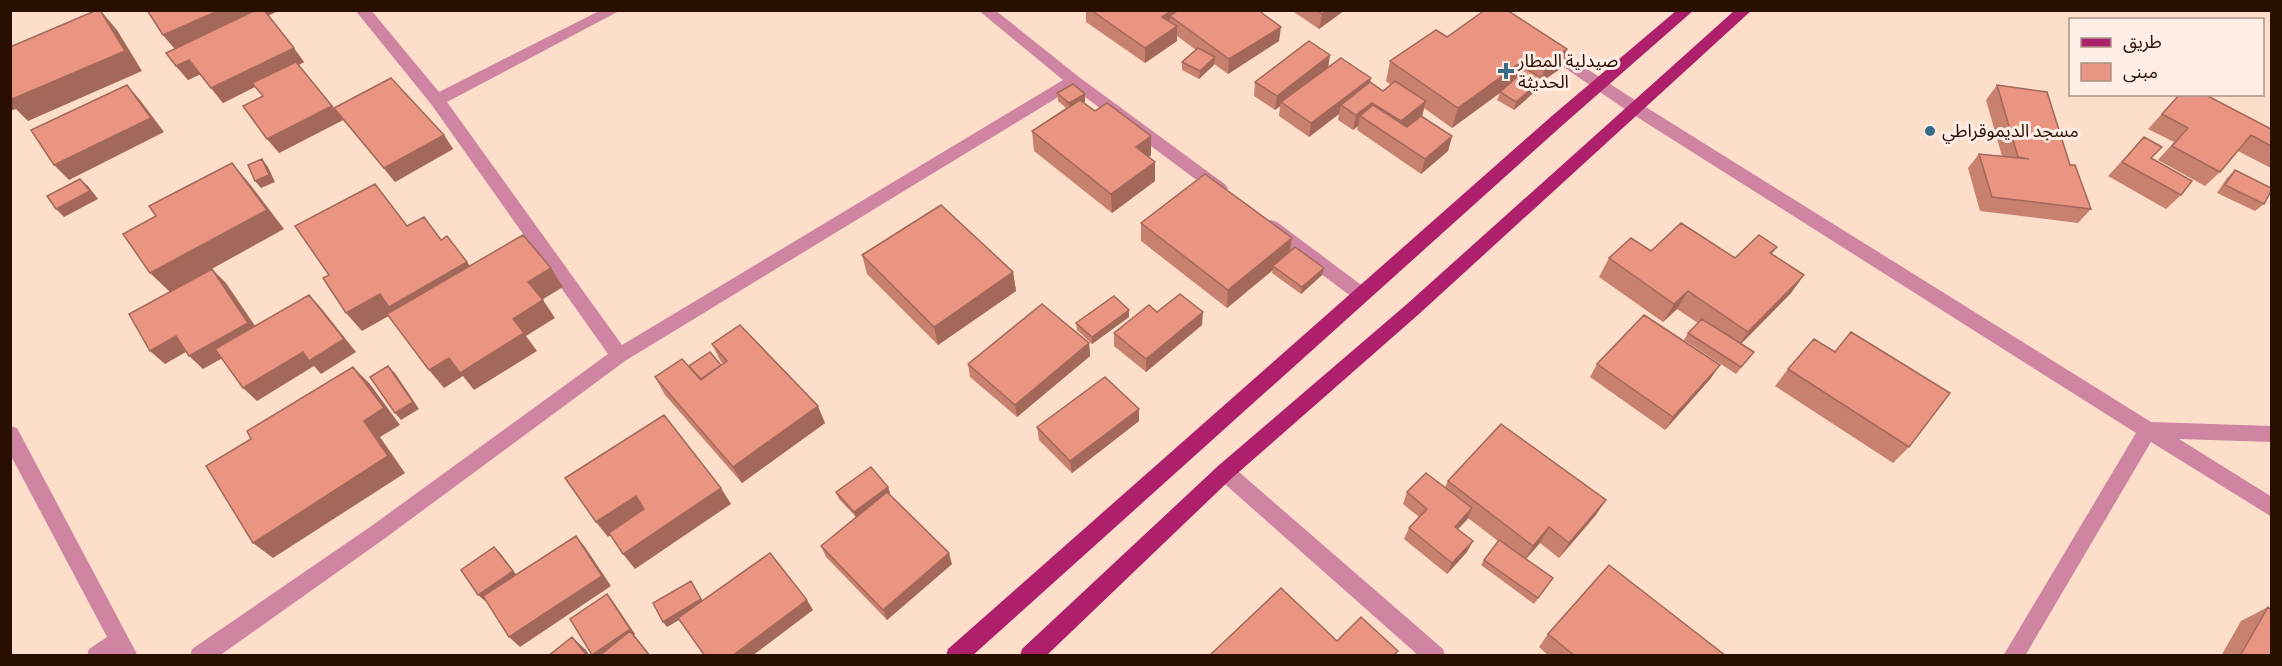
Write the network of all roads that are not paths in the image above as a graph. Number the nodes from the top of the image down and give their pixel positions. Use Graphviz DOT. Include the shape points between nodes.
graph roads {
  1 [pos="362,10"];
  2 [pos="614,10"];
  3 [pos="985,10"];
  4 [pos="1687,10"];
  5 [pos="1745,10"];
  6 [pos="1534,39"];
  7 [pos="1074,81"];
  8 [pos="1600,84"];
  9 [pos="437,99"];
  10 [pos="1635,108"];
  11 [pos="1238,202"];
  12 [pos="1257,217"];
  13 [pos="1362,295"];
  14 [pos="619,356"];
  15 [pos="2148,430"];
  16 [pos="10,434"];
  17 [pos="2271,434"];
  18 [pos="1225,472"];
  19 [pos="2271,508"];
  20 [pos="124,648"];
  21 [pos="97,656"];
  22 [pos="201,656"];
  23 [pos="956,656"];
  24 [pos="1030,656"];
  25 [pos="1435,656"];
  26 [pos="2013,656"];
  1 -- 9 [label="street"];
  2 -- 9 [label="street"];
  3 -- 7 [label="street"];
  4 -- 8 [label="main road"];
  5 -- 10 [label="main road"];
  6 -- 8 [label="street"];
  7 -- 11 [label="street"];
  7 -- 14 [label="street"];
  8 -- 10 [label="street"];
  8 -- 13 [label="main road"];
  9 -- 14 [label="street"];
  10 -- 15 [label="street"];
  10 -- 18 [label="main road"];
  12 -- 13 [label="street"];
  13 -- 23 [label="main road"];
  14 -- 22 [label="street"];
  15 -- 17 [label="street"];
  15 -- 19 [label="street"];
  15 -- 26 [label="street"];
  16 -- 20 [label="street"];
  18 -- 24 [label="main road"];
  18 -- 25 [label="street"];
  20 -- 21 [label="street"];
}
